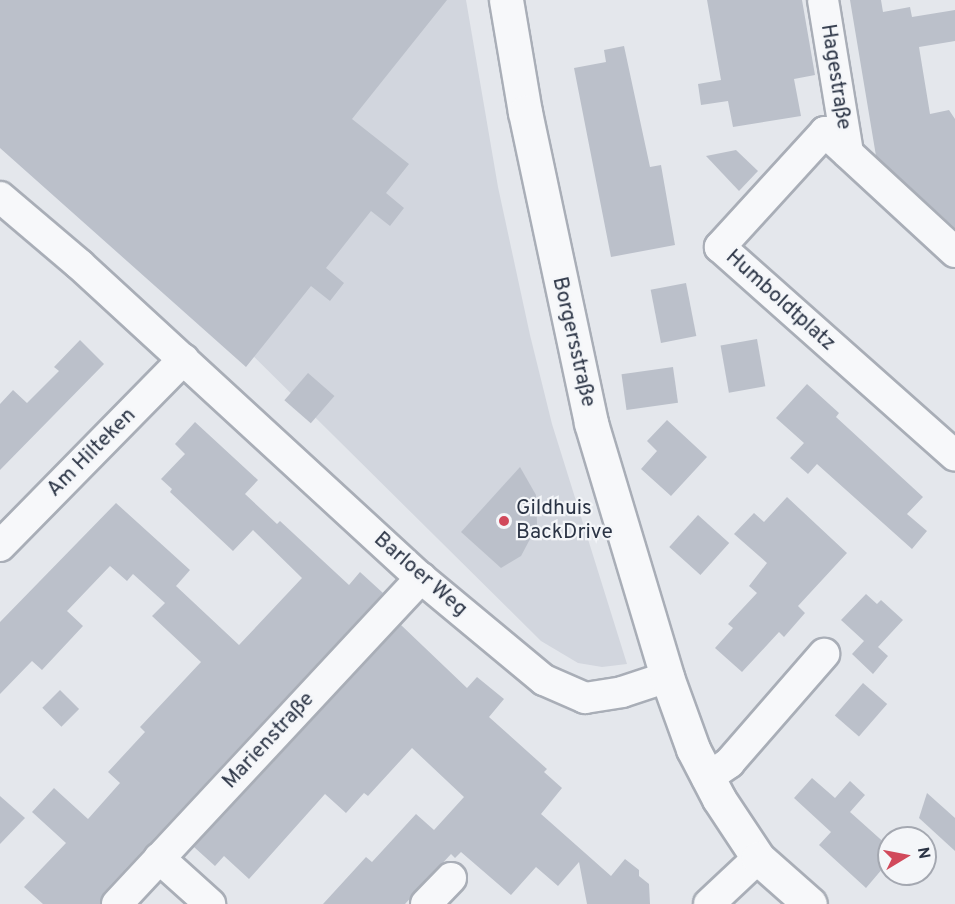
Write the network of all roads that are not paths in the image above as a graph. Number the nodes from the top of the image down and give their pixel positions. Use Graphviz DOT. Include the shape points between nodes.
graph roads {
  1 [pos="506,0"];
  2 [pos="823,0"];
  3 [pos="848,153"];
  4 [pos="0,196"];
  5 [pos="955,252"];
  6 [pos="184,359"];
  7 [pos="955,456"];
  8 [pos="0,546"];
  9 [pos="421,578"];
  10 [pos="824,654"];
  11 [pos="667,677"];
  12 [pos="707,778"];
  13 [pos="159,858"];
  14 [pos="758,858"];
  15 [pos="451,878"];
  16 [pos="117,904"];
  17 [pos="210,904"];
  18 [pos="426,904"];
  19 [pos="710,904"];
  20 [pos="810,904"];
  1 -- 11 [label="street, Borgersstraße" via="527,123 591,423"];
  2 -- 3 [label="street, Hagestraße"];
  3 -- 5 [label="street, Humboldtplatz"];
  3 -- 7 [label="street, Humboldtplatz" via="825,132 720,248"];
  4 -- 6 [label="street, Barloer Weg"];
  6 -- 8 [label="street, Am Hilteken"];
  6 -- 9 [label="street, Barloer Weg"];
  9 -- 11 [label="street, Barloer Weg" via="522,663 565,691 585,698 602,696"];
  9 -- 13 [label="street, Marienstraße"];
  10 -- 12 [label="street" via="729,763"];
  11 -- 12 [label="street"];
  12 -- 14 [label="street"];
  13 -- 16 [label="street, Marienstraße"];
  13 -- 17 [label="street"];
  14 -- 19 [label="street"];
  14 -- 20 [label="street"];
  15 -- 18 [label="street"];
}
